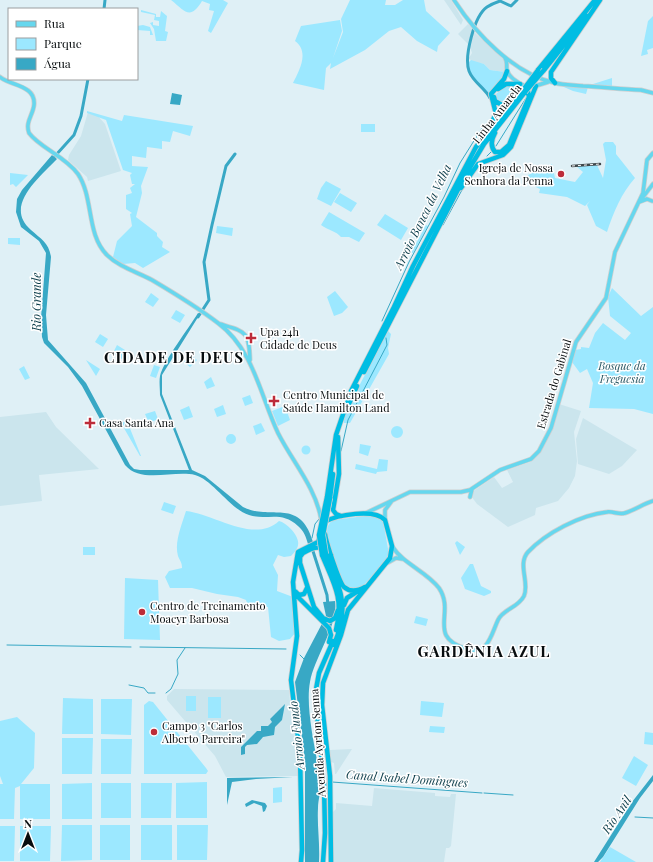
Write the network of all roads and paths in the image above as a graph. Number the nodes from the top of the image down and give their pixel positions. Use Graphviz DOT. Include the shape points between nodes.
graph roads {
  1 [pos="454,0"];
  2 [pos="595,0"];
  3 [pos="600,0"];
  4 [pos="505,56"];
  5 [pos="516,64"];
  6 [pos="507,69"];
  7 [pos="0,76"];
  8 [pos="536,77"];
  9 [pos="553,82"];
  10 [pos="520,84"];
  11 [pos="536,86"];
  12 [pos="524,90"];
  13 [pos="653,93"];
  14 [pos="506,117"];
  15 [pos="476,147"];
  16 [pos="653,153"];
  17 [pos="645,179"];
  18 [pos="653,183"];
  19 [pos="640,200"];
  20 [pos="652,201"];
  21 [pos="449,208"];
  22 [pos="219,324"];
  23 [pos="235,329"];
  24 [pos="231,335"];
  25 [pos="249,346"];
  26 [pos="242,349"];
  27 [pos="250,361"];
  28 [pos="338,437"];
  29 [pos="332,469"];
  30 [pos="472,489"];
  31 [pos="470,497"];
  32 [pos="316,500"];
  33 [pos="653,501"];
  34 [pos="391,502"];
  35 [pos="365,513"];
  36 [pos="341,516"];
  37 [pos="330,520"];
  38 [pos="385,520"];
  39 [pos="322,526"];
  40 [pos="392,546"];
  41 [pos="300,553"];
  42 [pos="332,555"];
  43 [pos="406,560"];
  44 [pos="386,564"];
  45 [pos="524,565"];
  46 [pos="330,570"];
  47 [pos="529,571"];
  48 [pos="330,577"];
  49 [pos="370,582"];
  50 [pos="308,586"];
  51 [pos="363,588"];
  52 [pos="294,590"];
  53 [pos="343,609"];
  54 [pos="317,680"];
  55 [pos="322,732"];
  56 [pos="328,760"];
  57 [pos="301,862"];
  58 [pos="323,862"];
  59 [pos="330,862"];
  1 -- 4 [label="main road" via="475,27"];
  2 -- 12 [label="highway, Linha Amarela, bridge"];
  3 -- 9 [label="highway" via="551,72"];
  3 -- 12 [label="highway, Linha Amarela, bridge" via="544,70"];
  4 -- 5 [label="main road"];
  4 -- 6 [label="main road"];
  5 -- 6 [label="main road" via="509,65"];
  5 -- 8 [label="main road"];
  6 -- 10 [label="main road" via="512,78"];
  6 -- 15 [label="highway" via="504,79 492,94 495,117"];
  7 -- 22 [label="main road" via="30,93 34,103 28,130 78,174 84,187 97,240 105,253"];
  8 -- 9 [label="main road"];
  8 -- 11 [label="main road"];
  9 -- 11 [label="main road"];
  9 -- 13 [label="main road"];
  10 -- 12 [label="main road"];
  10 -- 12 [label="highway" via="500,87 494,93 497,103 504,104"];
  11 -- 12 [label="main road"];
  11 -- 21 [label="highway" via="511,147 503,155 478,164"];
  12 -- 14 [label="highway, Linha Amarela"];
  12 -- 14 [label="highway" via="529,97 509,144 502,152 495,152 492,141"];
  12 -- 15 [label="highway, Linha Amarela"];
  14 -- 21 [label="highway, Linha Amarela" via="484,144"];
  15 -- 29 [label="highway, Linha Amarela" via="350,391 338,426"];
  16 -- 17 [label="main road, Estrada do Gabinal" via="646,160"];
  17 -- 18 [label="main road" via="648,184"];
  17 -- 19 [label="main road, Estrada do Gabinal"];
  18 -- 19 [label="main road, Estrada do Gabinal"];
  19 -- 20 [label="main road"];
  19 -- 30 [label="main road, Estrada do Gabinal" via="615,252 606,298 576,342 551,428 544,443 531,459 500,470"];
  21 -- 28 [label="highway, Linha Amarela" via="353,394"];
  22 -- 23 [label="main road"];
  22 -- 24 [label="main road"];
  23 -- 24 [label="main road"];
  23 -- 25 [label="main road" via="246,335"];
  24 -- 26 [label="main road"];
  25 -- 26 [label="main road"];
  25 -- 27 [label="main road"];
  26 -- 27 [label="main road"];
  27 -- 32 [label="main road" via="278,432"];
  28 -- 29 [label="highway, Linha Amarela"];
  28 -- 36 [label="highway" via="339,474 333,510"];
  29 -- 46 [label="highway, bridge" via="319,535 321,550"];
  30 -- 31 [label="main road"];
  30 -- 34 [label="main road, Estrada do Gabinal" via="461,492 410,492"];
  32 -- 36 [label="main road" via="330,515"];
  32 -- 39 [label="main road"];
  33 -- 45 [label="main road" via="624,513 608,512 562,526 529,550 524,556"];
  34 -- 35 [label="main road, Estrada do Gabinal"];
  34 -- 38 [label="main road" via="385,510"];
  35 -- 36 [label="highway, Estrada do Gabinal"];
  35 -- 38 [label="highway" via="376,513"];
  36 -- 37 [label="highway, Estrada do Gabinal"];
  37 -- 39 [label="highway, Estrada do Gabinal"];
  37 -- 42 [label="highway" via="325,535"];
  38 -- 40 [label="highway"];
  39 -- 41 [label="highway" via="319,541"];
  40 -- 43 [label="main road"];
  40 -- 44 [label="highway, Avenida Ayrton Senna"];
  41 -- 42 [label="highway" via="319,547 325,548"];
  41 -- 50 [label="highway" via="300,563"];
  41 -- 52 [label="highway, Avenida Ayrton Senna" via="293,576"];
  42 -- 51 [label="highway" via="344,587 354,591"];
  43 -- 44 [label="main road" via="396,558"];
  43 -- 45 [label="main road" via="440,591 444,601 443,625 448,640 476,651 487,645 500,617 522,599 525,589"];
  44 -- 49 [label="highway, Avenida Ayrton Senna"];
  45 -- 47 [label="main road"];
  46 -- 48 [label="highway, Avenida Ayrton Senna"];
  46 -- 53 [label="highway, Avenida Ayrton Senna" via="342,595"];
  48 -- 50 [label="highway" via="337,602 336,616 332,620 327,620 317,612"];
  48 -- 54 [label="highway, Avenida Ayrton Senna" via="339,598 340,612"];
  49 -- 51 [label="highway"];
  49 -- 56 [label="highway, Avenida Ayrton Senna" via="347,613 322,683"];
  50 -- 52 [label="highway" via="306,593 302,595"];
  51 -- 53 [label="highway" via="347,598"];
  52 -- 54 [label="highway" via="330,630 331,637 318,668"];
  52 -- 57 [label="highway, Avenida Ayrton Senna" via="298,636 291,680 301,768"];
  53 -- 55 [label="highway, Avenida Ayrton Senna" via="339,632 320,684"];
  54 -- 58 [label="highway, Avenida Ayrton Senna" via="315,701 324,783"];
  55 -- 56 [label="highway"];
  55 -- 59 [label="highway, Avenida Ayrton Senna"];
  56 -- 59 [label="highway, Avenida Ayrton Senna"];
}
